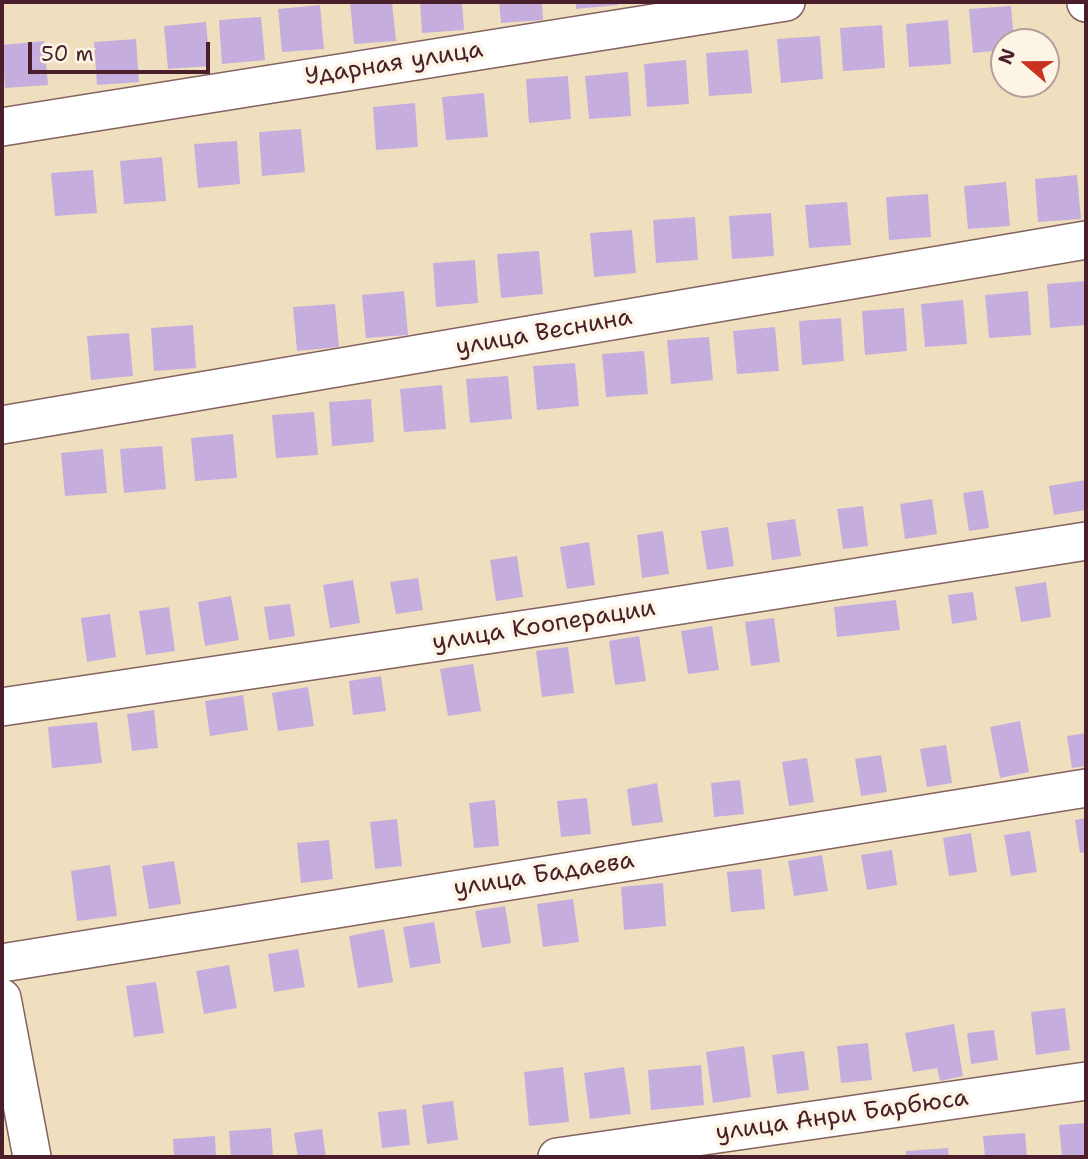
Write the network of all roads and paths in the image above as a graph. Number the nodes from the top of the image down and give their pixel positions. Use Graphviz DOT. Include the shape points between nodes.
graph roads {
  1 [pos="786,2"];
  2 [pos="2,127"];
  3 [pos="1086,240"];
  4 [pos="2,425"];
  5 [pos="1086,541"];
  6 [pos="2,706"];
  7 [pos="1086,788"];
  8 [pos="2,963"];
  9 [pos="2,998"];
  10 [pos="1086,1081"];
  11 [pos="32,1157"];
  12 [pos="557,1157"];
  1 -- 2 [label="street, Ударная улица"];
  3 -- 4 [label="street, улица Веснина"];
  5 -- 6 [label="street, улица Кооперации" via="567,624"];
  7 -- 8 [label="street, улица Бадаева"];
  9 -- 11 [label="street"];
  10 -- 12 [label="street, улица Анри Барбюса"];
}
